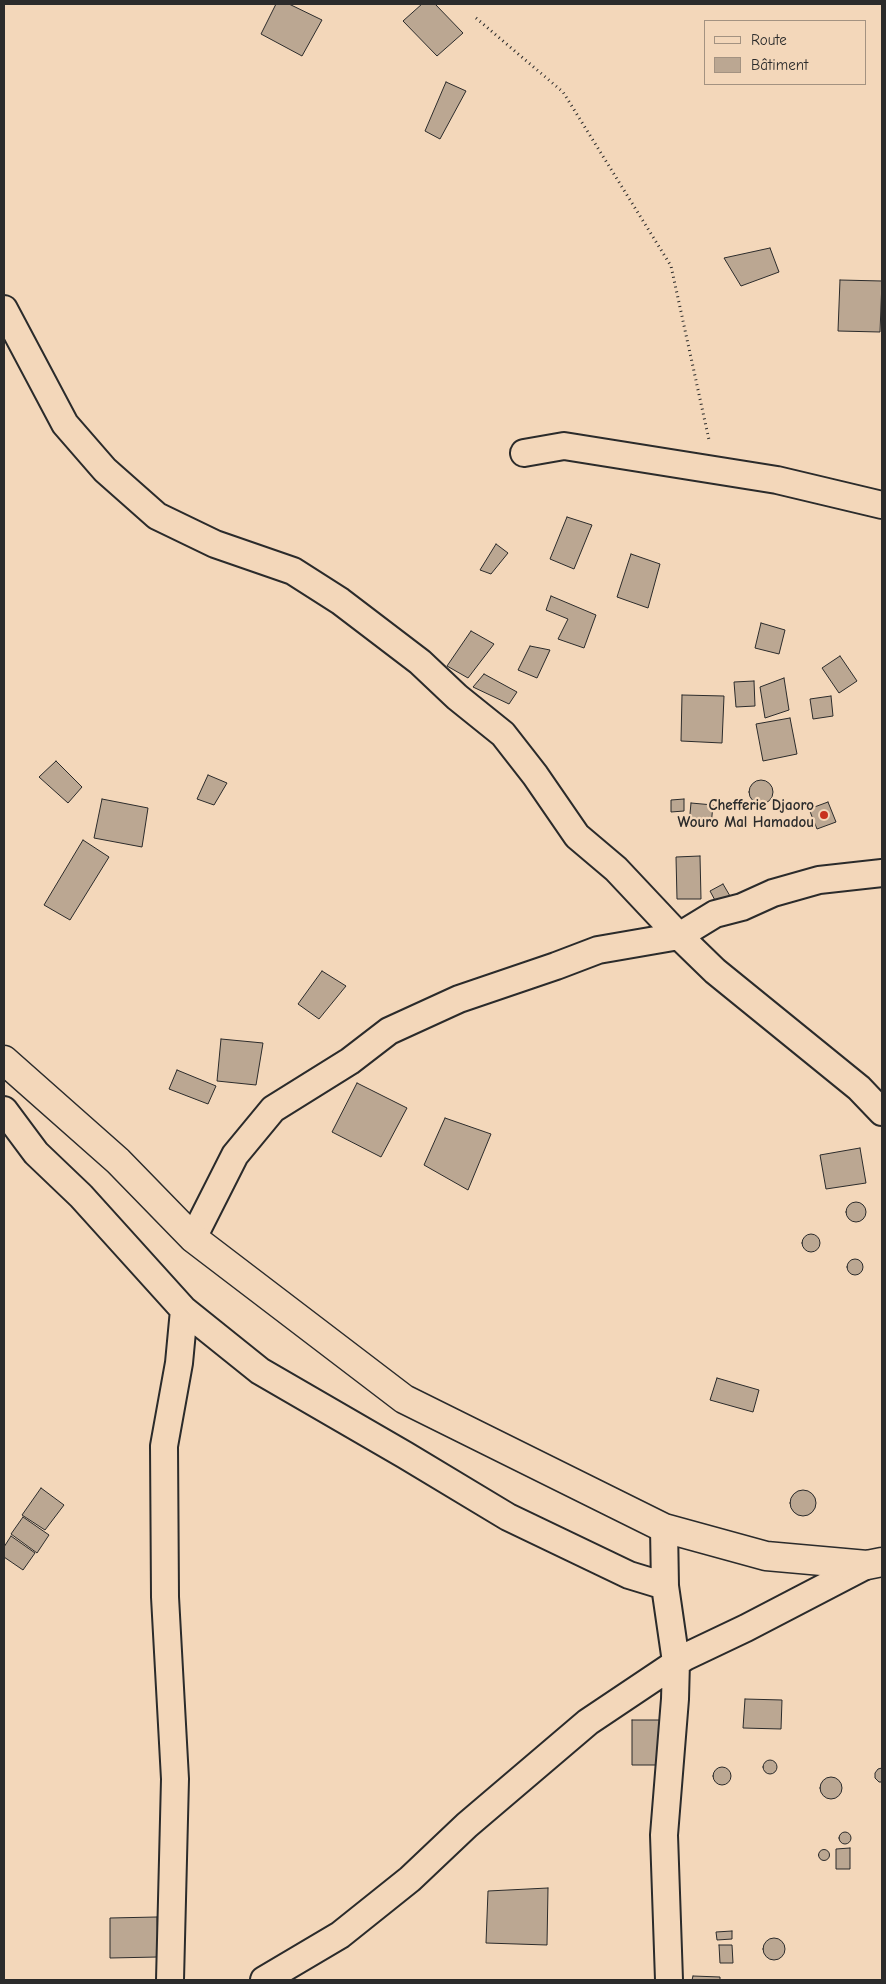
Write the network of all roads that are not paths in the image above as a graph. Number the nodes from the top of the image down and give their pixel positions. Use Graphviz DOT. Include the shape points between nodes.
graph roads {
  1 [pos="4,309"];
  2 [pos="524,453"];
  3 [pos="882,505"];
  4 [pos="882,873"];
  5 [pos="679,936"];
  6 [pos="4,1060"];
  7 [pos="4,1110"];
  8 [pos="882,1112"];
  9 [pos="193,1238"];
  10 [pos="184,1310"];
  11 [pos="664,1528"];
  12 [pos="875,1564"];
  13 [pos="665,1586"];
  14 [pos="676,1662"];
  15 [pos="170,1980"];
  16 [pos="264,1980"];
  17 [pos="669,1980"];
  1 -- 5 [label="street" via="65,424 105,470 157,516 216,544 293,571 340,601 420,662 502,734 577,836 616,869"];
  2 -- 3 [label="street" via="564,446 777,480"];
  4 -- 5 [label="street" via="819,880 773,893 716,914"];
  5 -- 8 [label="street" via="716,971 859,1088"];
  5 -- 9 [label="street" via="598,950 459,999 389,1031 350,1061 273,1109 235,1155"];
  6 -- 9 [label="main road" via="118,1160"];
  7 -- 10 [label="street" via="36,1153 81,1196"];
  9 -- 11 [label="main road" via="404,1398"];
  10 -- 13 [label="street" via="260,1371 508,1517 629,1575"];
  10 -- 15 [label="street" via="180,1363 164,1446 165,1597 175,1779"];
  11 -- 12 [label="main road" via="766,1556"];
  11 -- 13 [label="street"];
  12 -- 14 [label="street"];
  13 -- 14 [label="street"];
  14 -- 16 [label="street" via="588,1722 467,1825 410,1879 340,1935"];
  14 -- 17 [label="street" via="664,1835"];
}
